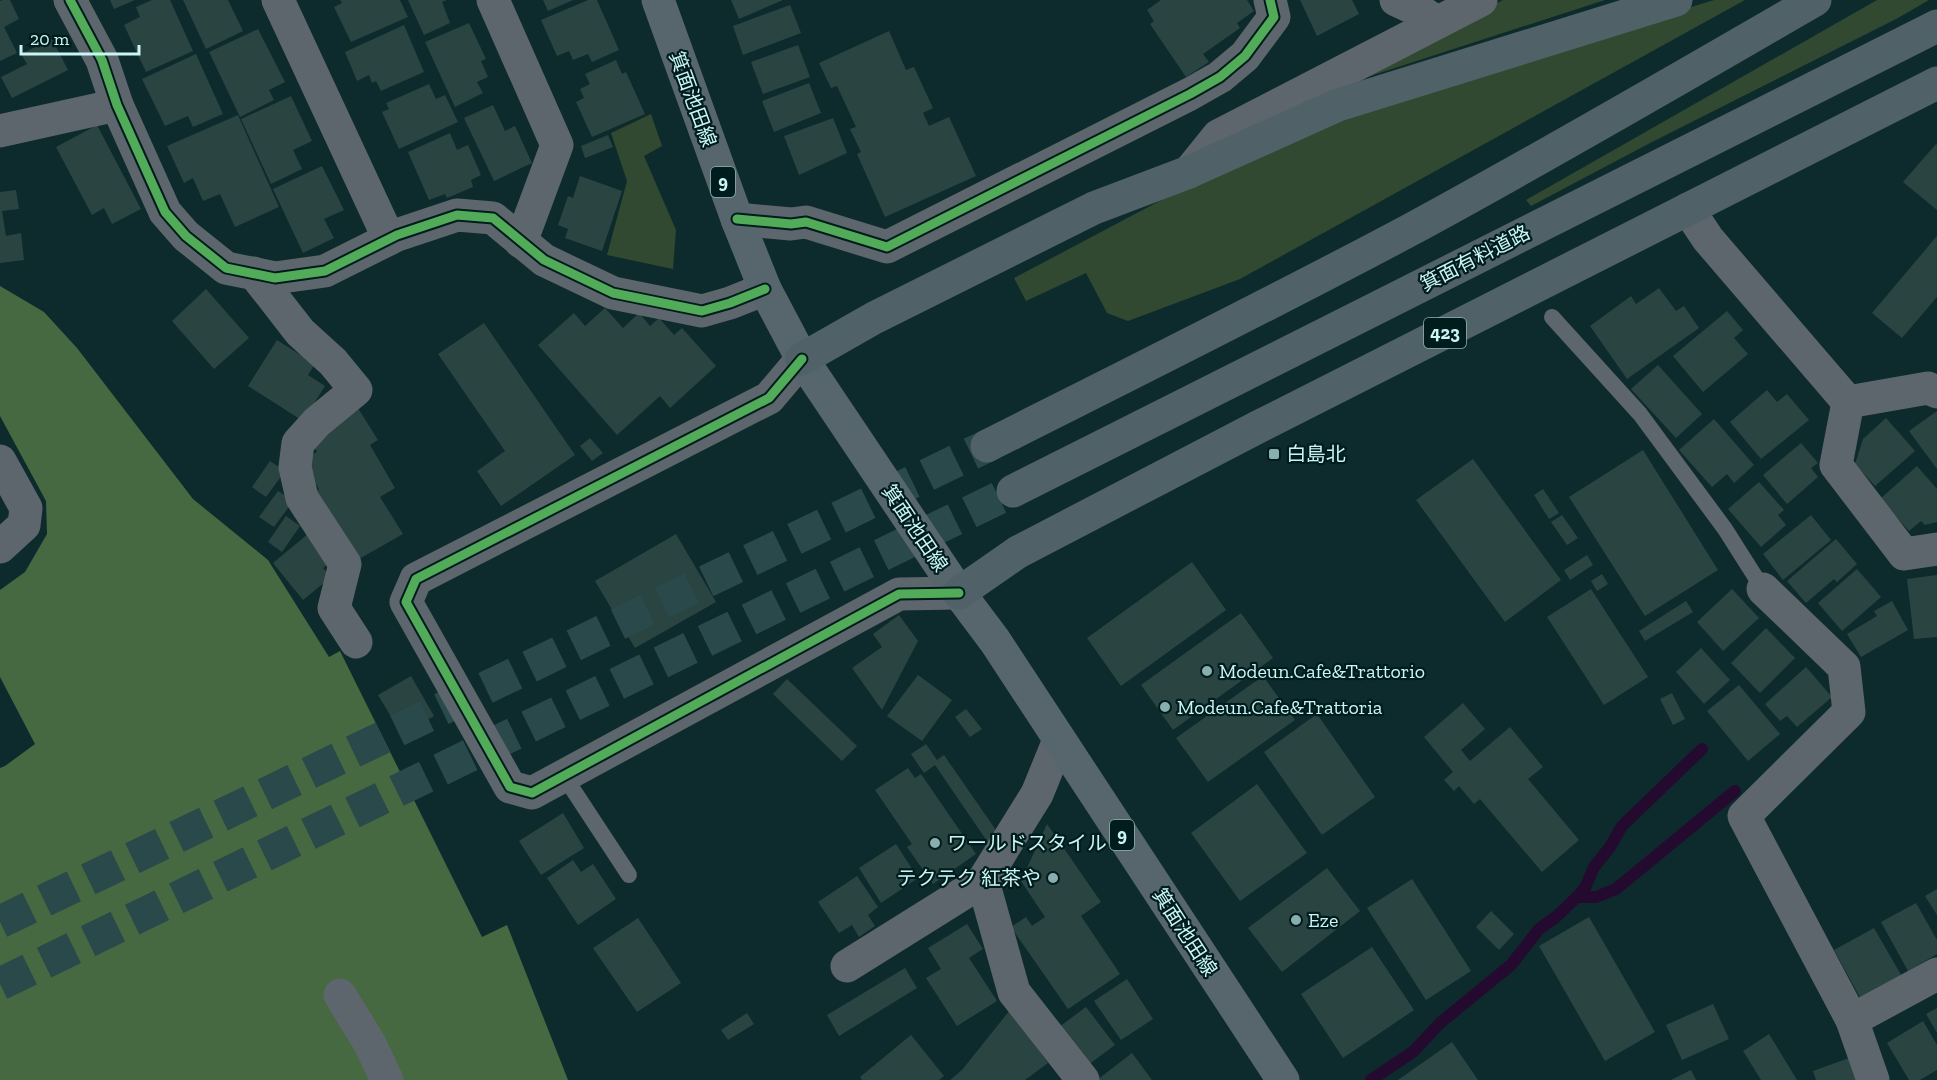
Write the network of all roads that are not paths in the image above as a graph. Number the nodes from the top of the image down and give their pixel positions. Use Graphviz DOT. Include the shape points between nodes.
graph roads {
  1 [pos="70,0"];
  2 [pos="278,0"];
  3 [pos="493,0"];
  4 [pos="658,0"];
  5 [pos="1270,0"];
  6 [pos="1396,0"];
  7 [pos="1481,0"];
  8 [pos="1676,0"];
  9 [pos="1815,0"];
  10 [pos="1437,22"];
  11 [pos="1937,26"];
  12 [pos="1937,83"];
  13 [pos="117,105"];
  14 [pos="0,131"];
  15 [pos="1189,172"];
  16 [pos="1688,209"];
  17 [pos="736,219"];
  18 [pos="389,239"];
  19 [pos="523,244"];
  20 [pos="254,273"];
  21 [pos="765,289"];
  22 [pos="1552,317"];
  23 [pos="802,359"];
  24 [pos="1937,392"];
  25 [pos="1848,402"];
  26 [pos="987,446"];
  27 [pos="0,460"];
  28 [pos="1013,491"];
  29 [pos="0,547"];
  30 [pos="1937,549"];
  31 [pos="1762,589"];
  32 [pos="959,593"];
  33 [pos="356,642"];
  34 [pos="1059,740"];
  35 [pos="564,776"];
  36 [pos="629,875"];
  37 [pos="983,881"];
  38 [pos="847,966"];
  39 [pos="1937,974"];
  40 [pos="340,995"];
  41 [pos="1852,1020"];
  42 [pos="387,1080"];
  43 [pos="1083,1080"];
  44 [pos="1283,1080"];
  45 [pos="1873,1080"];
  1 -- 13 [label="street" via="102,60"];
  2 -- 18 [label="street"];
  3 -- 19 [label="street" via="557,145"];
  4 -- 17 [label="main road, 箕面池田線 / 9"];
  5 -- 17 [label="street" via="1274,17 1245,56 1220,77 887,248 806,222"];
  6 -- 10 [label="street"];
  7 -- 10 [label="street"];
  8 -- 15 [label="highway" via="1338,105"];
  9 -- 26 [label="highway" via="1410,230"];
  10 -- 15 [label="street" via="1218,136"];
  11 -- 28 [label="highway, 箕面有料道路"];
  12 -- 16 [label="highway, 423"];
  13 -- 14 [label="street"];
  13 -- 20 [label="street" via="165,212 186,236 225,268"];
  15 -- 23 [label="highway" via="1094,208 874,318"];
  16 -- 25 [label="street" via="1708,239"];
  16 -- 32 [label="highway, 423" via="1018,552"];
  17 -- 21 [label="main road, 箕面池田線 / 9"];
  18 -- 19 [label="street" via="457,215 494,218"];
  18 -- 20 [label="street" via="325,271 275,278"];
  19 -- 21 [label="street" via="543,260 613,292 702,311"];
  20 -- 33 [label="street" via="300,332 356,390 298,443 295,467 302,498 345,564 334,608"];
  21 -- 23 [label="main road, 箕面池田線 / 9"];
  22 -- 31 [label="lane" via="1640,414 1725,529"];
  23 -- 32 [label="main road, 箕面池田線 / 9"];
  23 -- 35 [label="street" via="769,398 416,579 406,602 510,787 532,793"];
  24 -- 25 [label="street" via="1928,388"];
  25 -- 30 [label="street" via="1836,465 1904,554"];
  27 -- 29 [label="street" via="26,508 24,525"];
  31 -- 41 [label="street" via="1844,667 1849,712 1744,816"];
  32 -- 34 [label="main road, 箕面池田線 / 9"];
  32 -- 35 [label="street" via="899,594"];
  34 -- 37 [label="street" via="1036,794"];
  34 -- 44 [label="main road, 箕面池田線 / 9"];
  35 -- 36 [label="lane"];
  37 -- 38 [label="street"];
  37 -- 43 [label="street" via="1014,992"];
  39 -- 41 [label="street"];
  40 -- 42 [label="street"];
  41 -- 45 [label="street"];
}
